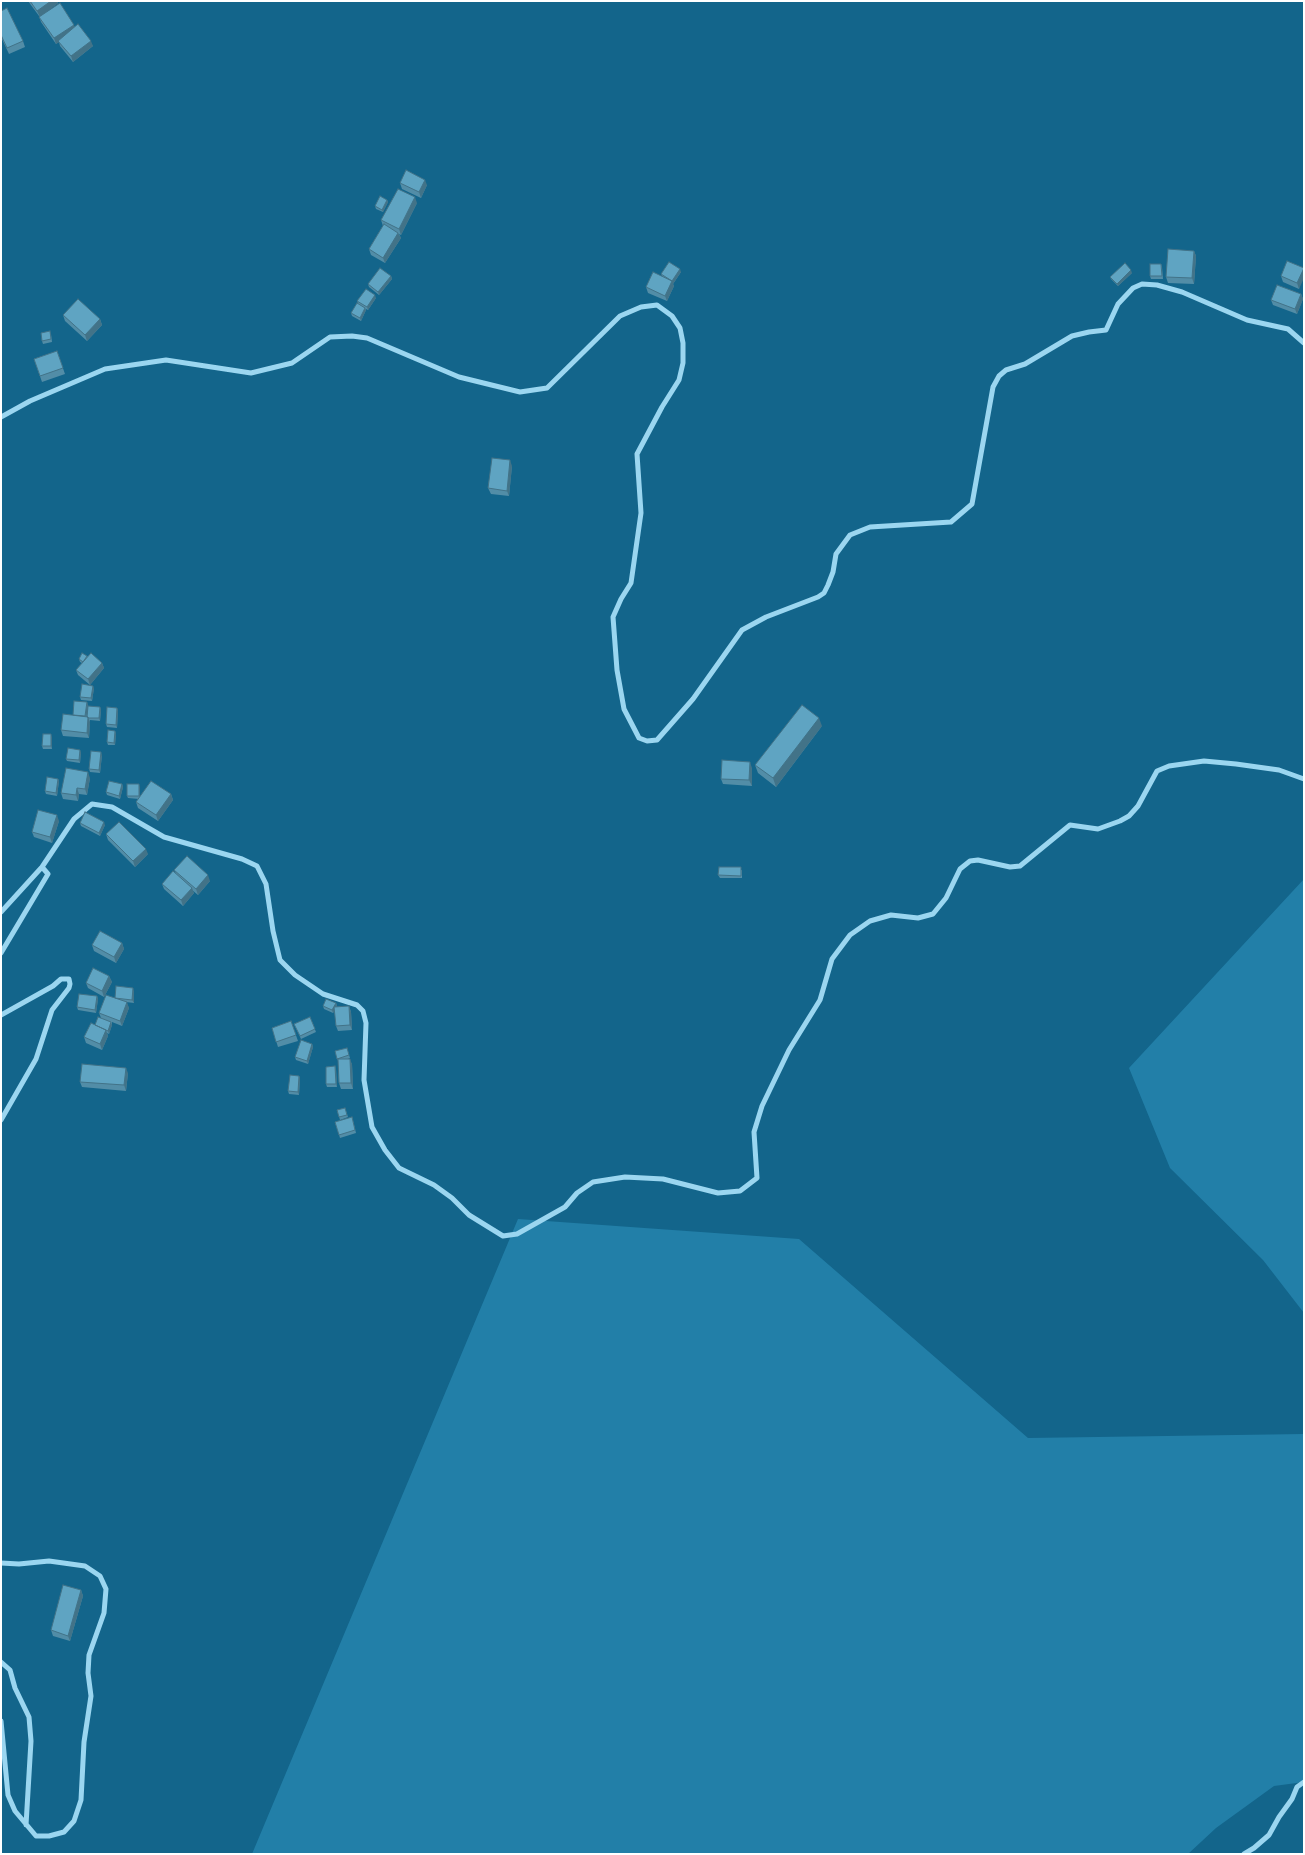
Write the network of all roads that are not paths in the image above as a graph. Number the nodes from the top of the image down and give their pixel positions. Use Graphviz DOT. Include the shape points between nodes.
graph roads {
  1 [pos="1304,343"];
  2 [pos="1,417"];
  3 [pos="1304,780"];
  4 [pos="42,867"];
  5 [pos="1,912"];
  6 [pos="1,953"];
  7 [pos="1,1016"];
  8 [pos="1,1120"];
  9 [pos="1,1563"];
  10 [pos="1,1662"];
  11 [pos="1,1721"];
  12 [pos="1304,1782"];
  13 [pos="26,1826"];
  14 [pos="1244,1854"];
  1 -- 2 [label="street" via="1288,330 1247,320 1182,292 1157,285 1142,284 1133,288 1118,304 1106,330 1072,336 999,376 992,387 972,504 951,522 870,527 850,535 836,554 824,592 742,630 694,699 657,740 647,742 639,738 624,709 613,617 631,583 641,513 637,454 679,380 683,363 680,328 672,316 657,305 640,307 620,316 547,388 520,392 459,377 367,338 330,337 292,362 250,373 166,360 105,369"];
  3 -- 4 [label="street" via="1279,770 1236,764 1204,761 1168,766 1157,772 1138,806 1120,821 1098,828 1070,825 1020,866 970,861 960,869 946,898 933,914 918,918 891,915 870,921 850,935 832,959 820,1000 789,1050 762,1106 754,1132 757,1178 740,1191 718,1192 663,1179 625,1177 593,1182 565,1207 517,1234 503,1236 469,1215 434,1185 399,1168 385,1150 372,1127 364,1080 366,1023 363,1011 357,1005 323,994 280,960 266,884 257,866 164,837 112,807 92,804 74,819"];
  4 -- 5 [label="street"];
  4 -- 6 [label="street" via="48,874"];
  7 -- 8 [label="street" via="61,979 69,979 68,988 52,1010 36,1059"];
  9 -- 13 [label="street" via="49,1561 86,1566 100,1576 106,1589 104,1613 89,1655 91,1696 84,1742 81,1800 74,1821 64,1832 49,1836 36,1836"];
  10 -- 13 [label="street" via="10,1670 29,1717 31,1741"];
  11 -- 13 [label="street" via="8,1795"];
  12 -- 14 [label="street" via="1297,1787 1269,1835"];
}
